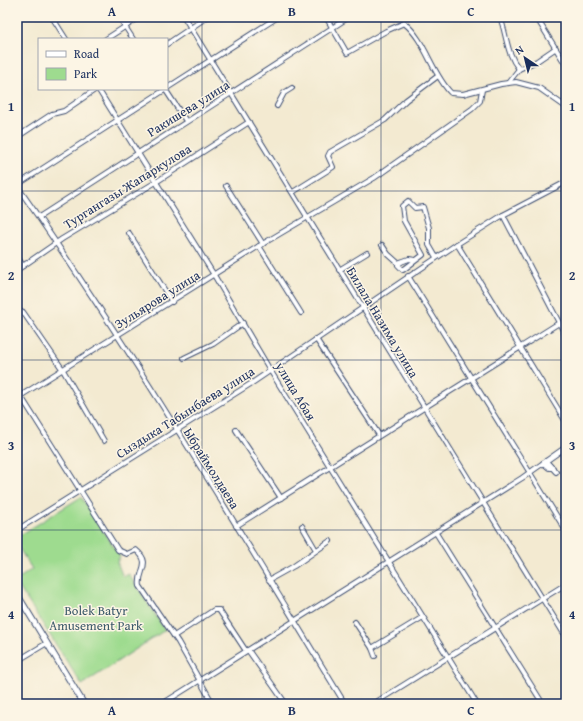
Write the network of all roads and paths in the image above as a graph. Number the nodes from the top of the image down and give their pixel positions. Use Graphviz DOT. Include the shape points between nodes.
graph roads {
  1 [pos="59,17"];
  2 [pos="119,17"];
  3 [pos="140,17"];
  4 [pos="184,17"];
  5 [pos="207,17"];
  6 [pos="278,17"];
  7 [pos="326,17"];
  8 [pos="348,17"];
  9 [pos="500,17"];
  10 [pos="536,17"];
  11 [pos="53,19"];
  12 [pos="125,27"];
  13 [pos="332,27"];
  14 [pos="191,28"];
  15 [pos="65,38"];
  16 [pos="108,38"];
  17 [pos="132,38"];
  18 [pos="168,43"];
  19 [pos="556,48"];
  20 [pos="211,61"];
  21 [pos="565,62"];
  22 [pos="519,69"];
  23 [pos="438,76"];
  24 [pos="508,83"];
  25 [pos="168,88"];
  26 [pos="292,88"];
  27 [pos="96,90"];
  28 [pos="98,90"];
  29 [pos="164,90"];
  30 [pos="167,90"];
  31 [pos="482,90"];
  32 [pos="232,92"];
  33 [pos="276,106"];
  34 [pos="566,107"];
  35 [pos="117,119"];
  36 [pos="186,121"];
  37 [pos="249,122"];
  38 [pos="17,137"];
  39 [pos="138,152"];
  40 [pos="156,182"];
  41 [pos="566,182"];
  42 [pos="17,186"];
  43 [pos="226,186"];
  44 [pos="294,192"];
  45 [pos="503,215"];
  46 [pos="39,217"];
  47 [pos="308,217"];
  48 [pos="129,233"];
  49 [pos="57,243"];
  50 [pos="456,244"];
  51 [pos="261,245"];
  52 [pos="382,245"];
  53 [pos="367,253"];
  54 [pos="436,257"];
  55 [pos="18,260"];
  56 [pos="416,260"];
  57 [pos="401,262"];
  58 [pos="430,262"];
  59 [pos="23,266"];
  60 [pos="17,270"];
  61 [pos="339,270"];
  62 [pos="214,275"];
  63 [pos="408,276"];
  64 [pos="172,302"];
  65 [pos="362,307"];
  66 [pos="23,312"];
  67 [pos="301,313"];
  68 [pos="243,323"];
  69 [pos="559,323"];
  70 [pos="118,335"];
  71 [pos="566,336"];
  72 [pos="316,339"];
  73 [pos="520,346"];
  74 [pos="184,358"];
  75 [pos="63,370"];
  76 [pos="270,370"];
  77 [pos="470,377"];
  78 [pos="17,390"];
  79 [pos="19,397"];
  80 [pos="424,407"];
  81 [pos="566,422"];
  82 [pos="176,429"];
  83 [pos="236,430"];
  84 [pos="379,435"];
  85 [pos="104,441"];
  86 [pos="566,447"];
  87 [pos="544,462"];
  88 [pos="330,466"];
  89 [pos="556,472"];
  90 [pos="529,473"];
  91 [pos="80,490"];
  92 [pos="281,498"];
  93 [pos="482,503"];
  94 [pos="236,526"];
  95 [pos="302,526"];
  96 [pos="17,530"];
  97 [pos="566,531"];
  98 [pos="436,533"];
  99 [pos="330,541"];
  100 [pos="316,550"];
  101 [pos="389,563"];
  102 [pos="269,580"];
  103 [pos="566,584"];
  104 [pos="17,594"];
  105 [pos="542,599"];
  106 [pos="423,617"];
  107 [pos="294,621"];
  108 [pos="355,622"];
  109 [pos="496,628"];
  110 [pos="174,636"];
  111 [pos="566,637"];
  112 [pos="47,643"];
  113 [pos="372,648"];
  114 [pos="247,650"];
  115 [pos="375,656"];
  116 [pos="448,657"];
  117 [pos="17,661"];
  118 [pos="199,682"];
  119 [pos="84,704"];
  120 [pos="162,704"];
  121 [pos="213,704"];
  122 [pos="286,704"];
  123 [pos="345,704"];
  124 [pos="373,704"];
  125 [pos="477,704"];
  126 [pos="543,704"];
  1 -- 11 [label="street"];
  2 -- 12 [label="street"];
  3 -- 12 [label="street"];
  4 -- 14 [label="street, Билала Назима улица"];
  5 -- 14 [label="street"];
  6 -- 20 [label="street"];
  7 -- 13 [label="street"];
  8 -- 13 [label="street, Ракишева улица"];
  9 -- 22 [label="street" via="511,58"];
  10 -- 19 [label="street"];
  11 -- 15 [label="street"];
  12 -- 16 [label="street"];
  12 -- 17 [label="street"];
  13 -- 23 [label="street" via="346,54 404,23 421,45"];
  13 -- 32 [label="street, Ракишева улица"];
  14 -- 18 [label="street"];
  14 -- 20 [label="street, Билала Назима улица"];
  19 -- 21 [label="street"];
  19 -- 22 [label="street"];
  20 -- 25 [label="street"];
  20 -- 32 [label="street, Билала Назима улица"];
  22 -- 24 [label="street"];
  23 -- 31 [label="street" via="451,93 457,95"];
  23 -- 44 [label="street" via="385,120 330,152 328,156 333,167"];
  24 -- 31 [label="street"];
  24 -- 34 [label="street" via="536,86"];
  26 -- 33 [label="street" via="284,93"];
  27 -- 38 [label="street"];
  28 -- 35 [label="street, улица Абая"];
  29 -- 35 [label="street"];
  30 -- 36 [label="street"];
  31 -- 47 [label="street, Зульярова улица" via="480,101 472,109 374,178"];
  32 -- 36 [label="street, Ракишева улица"];
  32 -- 37 [label="street, Билала Назима улица"];
  35 -- 39 [label="street, улица Абая"];
  35 -- 42 [label="street"];
  36 -- 39 [label="street, Ракишева улица"];
  37 -- 40 [label="street, Тургангазы Жапаркулова"];
  37 -- 44 [label="street, Билала Назима улица"];
  39 -- 40 [label="street, улица Абая"];
  39 -- 46 [label="street, Ракишева улица"];
  40 -- 49 [label="street, Тургангазы Жапаркулова"];
  40 -- 62 [label="street, улица Абая"];
  41 -- 45 [label="street, Сыздыка Табынбаева улица"];
  42 -- 46 [label="street, Ыбраймолдаева"];
  43 -- 51 [label="street"];
  44 -- 47 [label="street, Билала Назима улица"];
  45 -- 50 [label="street, Сыздыка Табынбаева улица"];
  45 -- 69 [label="street"];
  46 -- 49 [label="street, Ыбраймолдаева"];
  47 -- 51 [label="street, Зульярова улица"];
  47 -- 61 [label="street, Билала Назима улица"];
  48 -- 64 [label="street"];
  49 -- 59 [label="street, Тургангазы Жапаркулова"];
  49 -- 70 [label="street, Ыбраймолдаева"];
  50 -- 54 [label="street, Сыздыка Табынбаева улица"];
  50 -- 73 [label="street"];
  51 -- 62 [label="street, Зульярова улица"];
  51 -- 67 [label="street"];
  52 -- 57 [label="street" via="392,258 398,263"];
  53 -- 61 [label="street"];
  54 -- 56 [label="street" via="429,245 426,211 423,207 415,208 404,202 403,216 423,253"];
  54 -- 58 [label="street, Сыздыка Табынбаева улица"];
  55 -- 59 [label="street"];
  56 -- 57 [label="street" via="409,258"];
  56 -- 57 [label="street" via="403,270 398,265"];
  56 -- 58 [label="street" via="424,256"];
  58 -- 63 [label="street, Сыздыка Табынбаева улица"];
  59 -- 60 [label="street, Тургангазы Жапаркулова"];
  61 -- 65 [label="street, Билала Назима улица"];
  62 -- 64 [label="street, Зульярова улица"];
  62 -- 68 [label="street, улица Абая"];
  63 -- 65 [label="street, Сыздыка Табынбаева улица"];
  63 -- 77 [label="street"];
  64 -- 70 [label="street, Зульярова улица"];
  65 -- 72 [label="street, Сыздыка Табынбаева улица"];
  65 -- 80 [label="street, Билала Назима улица"];
  66 -- 75 [label="street"];
  68 -- 74 [label="street" via="213,344"];
  68 -- 76 [label="street, улица Абая"];
  69 -- 71 [label="street"];
  69 -- 73 [label="street"];
  70 -- 75 [label="street, Зульярова улица"];
  70 -- 82 [label="street, Ыбраймолдаева"];
  72 -- 76 [label="street, Сыздыка Табынбаева улица"];
  72 -- 84 [label="street"];
  73 -- 77 [label="street"];
  73 -- 81 [label="street"];
  75 -- 79 [label="street, Зульярова улица"];
  75 -- 85 [label="street"];
  76 -- 82 [label="street, Сыздыка Табынбаева улица"];
  76 -- 88 [label="street, улица Абая"];
  77 -- 80 [label="street"];
  77 -- 90 [label="street"];
  78 -- 79 [label="street"];
  79 -- 91 [label="street"];
  80 -- 84 [label="street"];
  80 -- 93 [label="street, Билала Назима улица"];
  82 -- 91 [label="street, Сыздыка Табынбаева улица"];
  82 -- 94 [label="street, Ыбраймолдаева"];
  83 -- 92 [label="street"];
  84 -- 88 [label="street"];
  86 -- 87 [label="street"];
  87 -- 89 [label="street" via="548,468 553,468"];
  87 -- 90 [label="street"];
  88 -- 92 [label="street"];
  88 -- 101 [label="street, улица Абая"];
  90 -- 93 [label="street"];
  90 -- 97 [label="street"];
  91 -- 96 [label="street, Сыздыка Табынбаева улица"];
  91 -- 110 [label="street" via="118,550 127,554 136,550 143,557 144,567 140,586"];
  92 -- 94 [label="street"];
  93 -- 98 [label="street"];
  93 -- 105 [label="street, Билала Назима улица"];
  94 -- 102 [label="street, Ыбраймолдаева"];
  95 -- 100 [label="street"];
  98 -- 101 [label="street"];
  98 -- 109 [label="street"];
  99 -- 100 [label="street"];
  100 -- 102 [label="street"];
  101 -- 106 [label="street, улица Абая"];
  101 -- 107 [label="street"];
  102 -- 107 [label="street, Ыбраймолдаева"];
  103 -- 105 [label="street"];
  104 -- 112 [label="main road"];
  105 -- 109 [label="street"];
  105 -- 111 [label="street, Билала Назима улица"];
  106 -- 113 [label="street"];
  106 -- 116 [label="street, улица Абая"];
  107 -- 114 [label="street"];
  107 -- 123 [label="street, Ыбраймолдаева"];
  108 -- 113 [label="street"];
  109 -- 116 [label="street"];
  109 -- 126 [label="street"];
  110 -- 114 [label="street" via="214,610 219,610"];
  110 -- 118 [label="street"];
  112 -- 117 [label="street"];
  112 -- 119 [label="main road"];
  113 -- 115 [label="street"];
  114 -- 118 [label="street"];
  114 -- 122 [label="street"];
  116 -- 124 [label="street"];
  116 -- 125 [label="street, улица Абая"];
  118 -- 120 [label="street"];
  118 -- 121 [label="street"];
}
